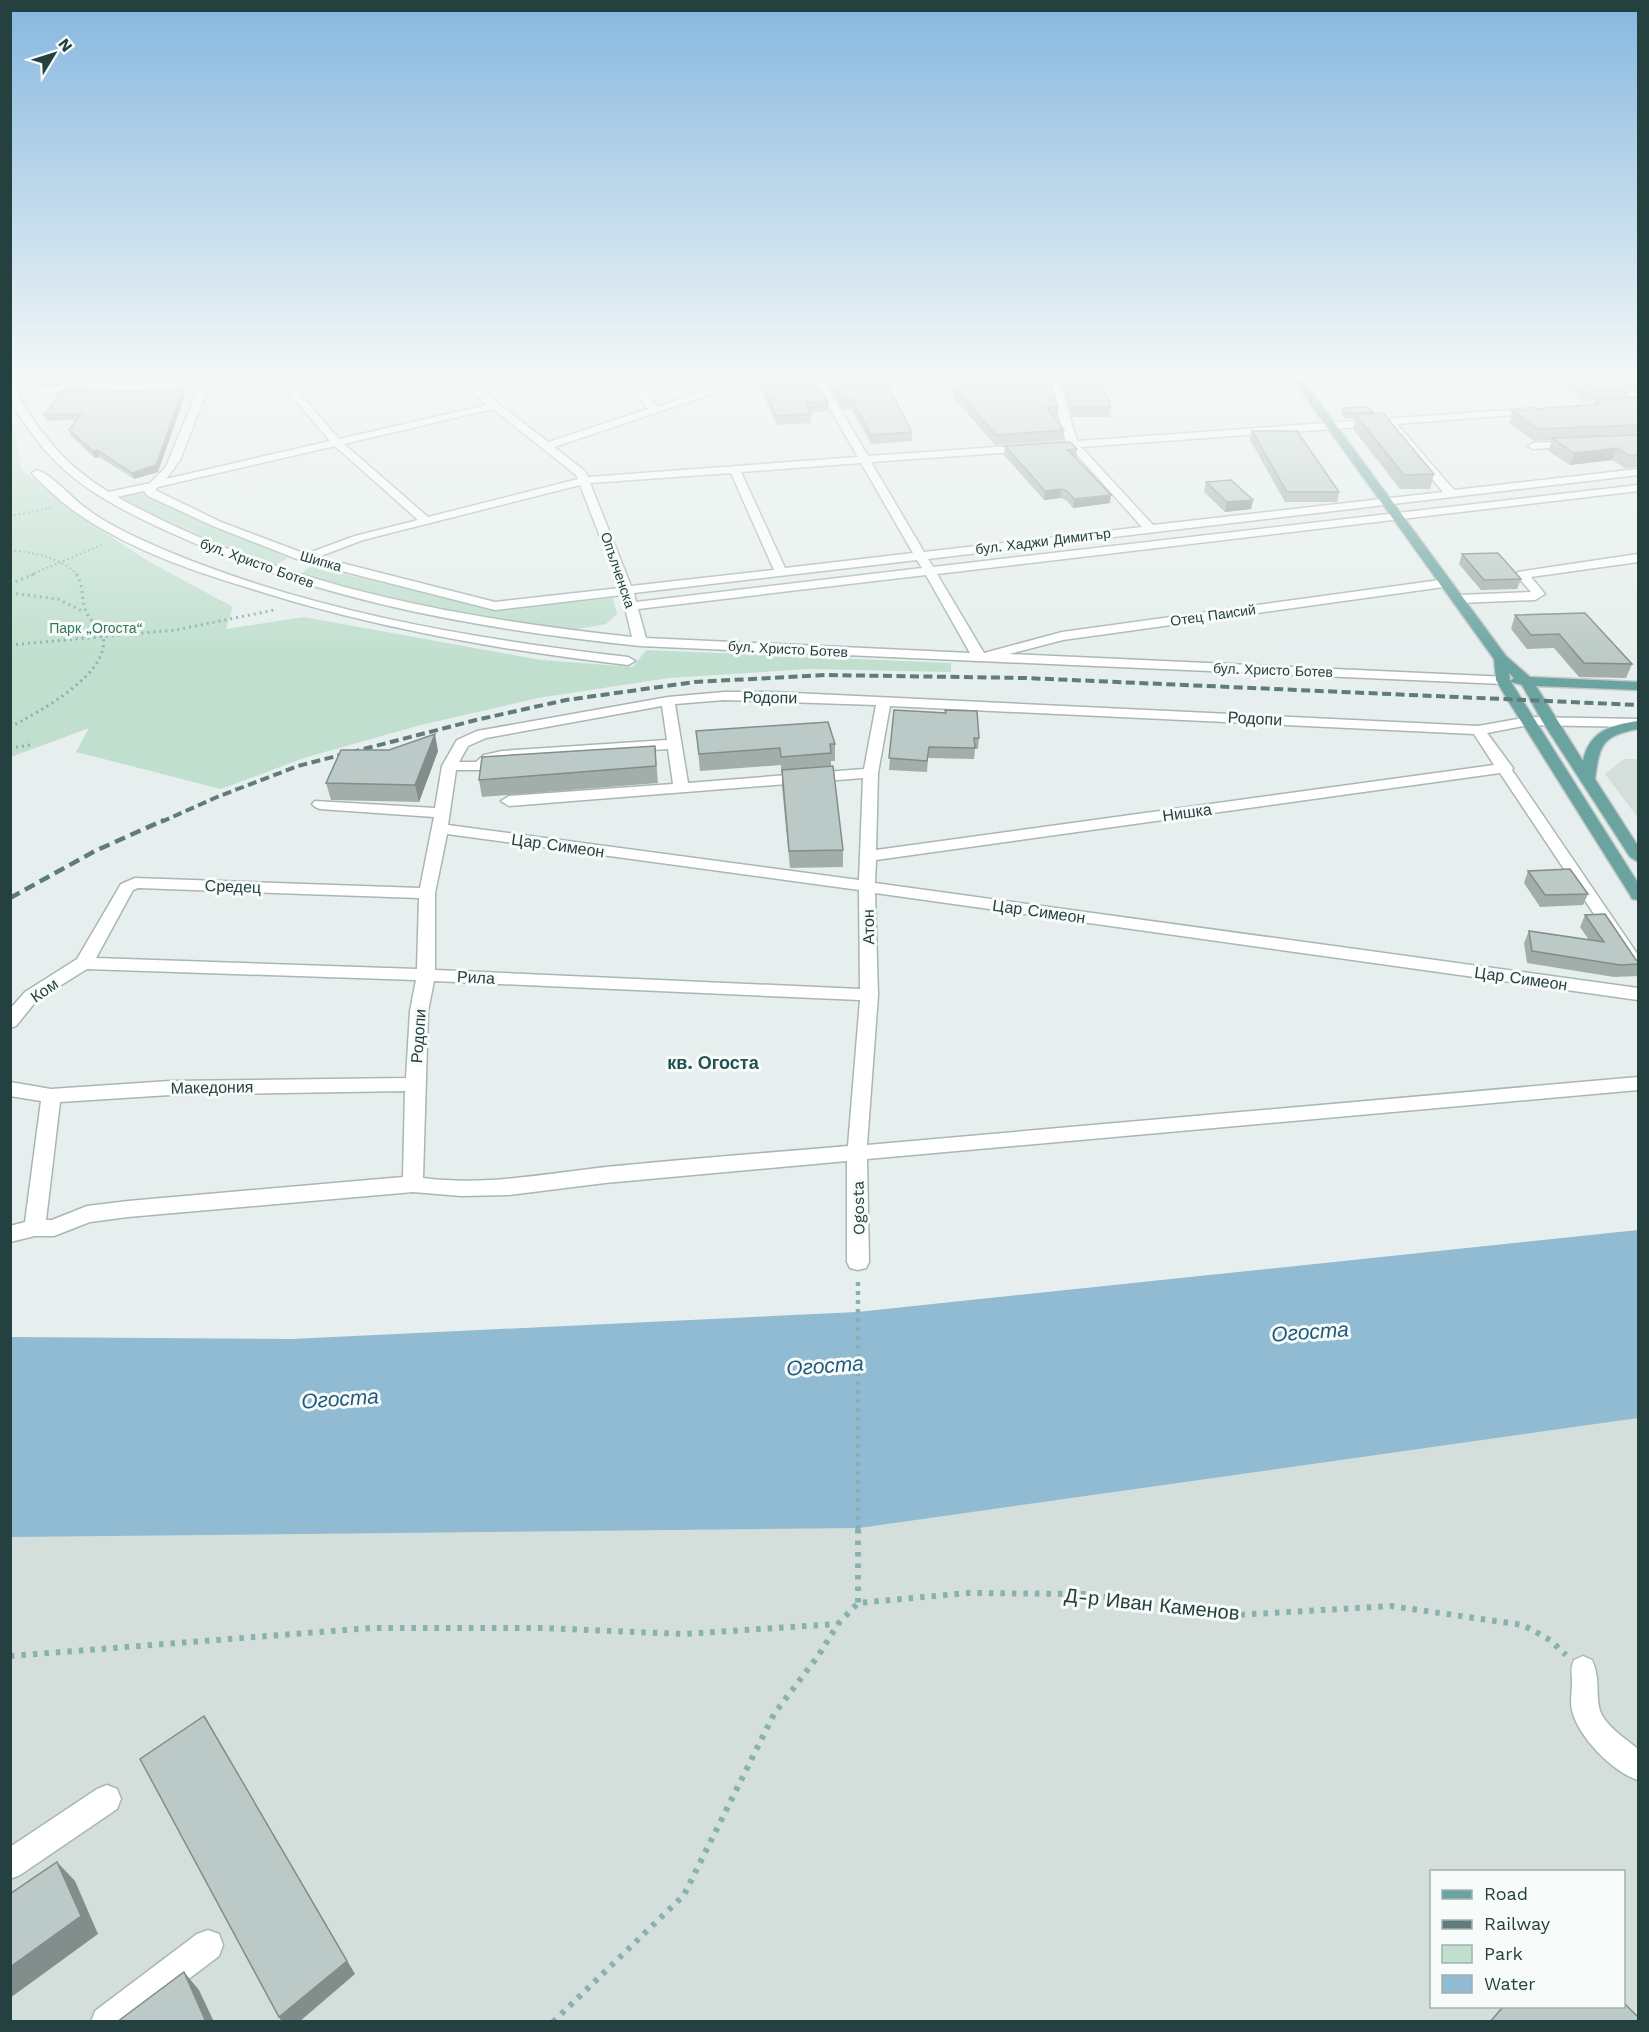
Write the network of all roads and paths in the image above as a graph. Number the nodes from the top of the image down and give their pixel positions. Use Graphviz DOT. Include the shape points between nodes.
graph roads {
  1 [pos="39,475"];
  2 [pos="77,475"];
  3 [pos="164,475"];
  4 [pos="196,475"];
  5 [pos="373,475"];
  6 [pos="581,475"];
  7 [pos="649,475"];
  8 [pos="737,475"];
  9 [pos="873,475"];
  10 [pos="1101,475"];
  11 [pos="1367,475"];
  12 [pos="1435,475"];
  13 [pos="1614,475"];
  14 [pos="585,480"];
  15 [pos="153,485"];
  16 [pos="1638,488"];
  17 [pos="1451,494"];
  18 [pos="107,496"];
  19 [pos="1385,501"];
  20 [pos="1397,517"];
  21 [pos="426,521"];
  22 [pos="1149,528"];
  23 [pos="124,536"];
  24 [pos="10,550"];
  25 [pos="921,555"];
  26 [pos="306,558"];
  27 [pos="1638,558"];
  28 [pos="61,562"];
  29 [pos="781,572"];
  30 [pos="931,572"];
  31 [pos="1447,583"];
  32 [pos="10,584"];
  33 [pos="334,589"];
  34 [pos="627,591"];
  35 [pos="10,593"];
  36 [pos="1459,599"];
  37 [pos="303,601"];
  38 [pos="631,606"];
  39 [pos="85,612"];
  40 [pos="103,638"];
  41 [pos="640,642"];
  42 [pos="10,645"];
  43 [pos="980,658"];
  44 [pos="1501,659"];
  45 [pos="628,661"];
  46 [pos="1503,680"];
  47 [pos="1526,681"];
  48 [pos="1638,686"];
  49 [pos="668,701"];
  50 [pos="884,702"];
  51 [pos="1528,721"];
  52 [pos="1549,721"];
  53 [pos="1638,724"];
  54 [pos="10,727"];
  55 [pos="1479,730"];
  56 [pos="675,744"];
  57 [pos="30,745"];
  58 [pos="10,748"];
  59 [pos="449,766"];
  60 [pos="1506,768"];
  61 [pos="871,773"];
  62 [pos="1587,780"];
  63 [pos="681,788"];
  64 [pos="509,801"];
  65 [pos="320,804"];
  66 [pos="440,821"];
  67 [pos="869,856"];
  68 [pos="1638,857"];
  69 [pos="867,887"];
  70 [pos="427,893"];
  71 [pos="1638,895"];
  72 [pos="84,963"];
  73 [pos="1638,968"];
  74 [pos="426,975"];
  75 [pos="1638,994"];
  76 [pos="869,995"];
  77 [pos="10,1022"];
  78 [pos="415,1084"];
  79 [pos="1638,1084"];
  80 [pos="10,1089"];
  81 [pos="51,1096"];
  82 [pos="857,1153"];
  83 [pos="413,1184"];
  84 [pos="35,1228"];
  85 [pos="10,1234"];
  86 [pos="858,1262"];
  87 [pos="858,1602"];
  88 [pos="838,1624"];
  89 [pos="10,1656"];
  90 [pos="1583,1669"];
  91 [pos="1638,1766"];
  92 [pos="107,1799"];
  93 [pos="10,1864"];
  94 [pos="208,1945"];
  95 [pos="106,2022"];
  96 [pos="553,2022"];
  1 -- 23 [label="street" via="71,504"];
  2 -- 18 [label="street, бул. Христо Ботев"];
  3 -- 15 [label="street"];
  4 -- 15 [label="street"];
  5 -- 21 [label="street"];
  6 -- 14 [label="street, Опълченска"];
  7 -- 14 [label="street"];
  8 -- 29 [label="street"];
  9 -- 25 [label="street"];
  10 -- 22 [label="street"];
  11 -- 19 [label="main road"];
  12 -- 17 [label="street"];
  13 -- 17 [label="street, бул. Хаджи Димитър"];
  14 -- 21 [label="street"];
  14 -- 34 [label="street, Опълченска"];
  15 -- 18 [label="street"];
  15 -- 26 [label="street, Шипка" via="149,490 162,501"];
  16 -- 20 [label="street, бул. Хаджи Димитър"];
  17 -- 19 [label="street, бул. Хаджи Димитър"];
  18 -- 33 [label="street, бул. Христо Ботев" via="197,542 284,576"];
  19 -- 20 [label="main road"];
  19 -- 22 [label="street, бул. Хаджи Димитър"];
  20 -- 30 [label="street, бул. Хаджи Димитър"];
  20 -- 31 [label="main road"];
  21 -- 26 [label="street" via="359,538"];
  22 -- 25 [label="street, бул. Хаджи Димитър"];
  23 -- 28 [label="path"];
  23 -- 37 [label="street" via="200,568"];
  24 -- 28 [label="path"];
  25 -- 29 [label="street, бул. Хаджи Димитър"];
  25 -- 30 [label="street"];
  26 -- 34 [label="street, Шипка" via="495,606"];
  27 -- 36 [label="street" via="1522,575 1539,594 1535,596"];
  28 -- 32 [label="path"];
  28 -- 39 [label="path" via="82,582"];
  29 -- 34 [label="street, бул. Хаджи Димитър"];
  30 -- 38 [label="street, бул. Хаджи Димитър"];
  30 -- 43 [label="street"];
  31 -- 36 [label="main road"];
  31 -- 43 [label="street, Отец Паисий" via="1062,636"];
  33 -- 37 [label="street"];
  33 -- 41 [label="street, бул. Христо Ботев" via="459,619"];
  34 -- 38 [label="street, Опълченска"];
  35 -- 39 [label="path" via="58,599"];
  36 -- 44 [label="main road"];
  37 -- 40 [label="path" via="182,630"];
  37 -- 45 [label="street" via="343,614 453,637"];
  38 -- 41 [label="street, Опълченска"];
  39 -- 40 [label="path"];
  40 -- 42 [label="path"];
  40 -- 54 [label="path" via="102,651 84,677 60,698"];
  41 -- 43 [label="street, бул. Христо Ботев"];
  43 -- 46 [label="street, бул. Христо Ботев"];
  44 -- 46 [label="main road"];
  44 -- 47 [label="main road"];
  46 -- 47 [label="main road, бул. Христо Ботев"];
  46 -- 51 [label="main road"];
  47 -- 48 [label="main road, бул. Христо Ботев"];
  47 -- 52 [label="main road"];
  49 -- 50 [label="street, Родопи" via="773,696"];
  49 -- 56 [label="street"];
  49 -- 59 [label="street, Родопи" via="482,734 462,743"];
  50 -- 55 [label="street, Родопи"];
  50 -- 61 [label="street, Атон"];
  51 -- 52 [label="street, Родопи"];
  51 -- 55 [label="street, Родопи"];
  51 -- 71 [label="main road"];
  52 -- 53 [label="street, Родопи"];
  52 -- 62 [label="main road"];
  53 -- 62 [label="main road" via="1599,738 1591,754"];
  55 -- 60 [label="street"];
  56 -- 59 [label="street" via="502,755 489,758 480,766"];
  56 -- 63 [label="street"];
  57 -- 58 [label="path"];
  59 -- 66 [label="street, Родопи"];
  60 -- 67 [label="street, Нишка"];
  60 -- 73 [label="street"];
  61 -- 63 [label="street"];
  61 -- 67 [label="street, Атон"];
  62 -- 68 [label="main road"];
  63 -- 64 [label="street"];
  65 -- 66 [label="street, Цар Симеон"];
  66 -- 69 [label="street, Цар Симеон" via="658,859"];
  66 -- 70 [label="street, Родопи"];
  67 -- 69 [label="street, Атон"];
  69 -- 75 [label="street, Цар Симеон"];
  69 -- 76 [label="street, Атон"];
  70 -- 72 [label="street, Средец" via="135,883 127,887"];
  70 -- 74 [label="street, Родопи"];
  72 -- 74 [label="street, Рила"];
  72 -- 77 [label="street, Ком" via="31,996"];
  74 -- 76 [label="street, Рила"];
  74 -- 78 [label="street, Родопи" via="419,1011"];
  76 -- 82 [label="street, Атон"];
  78 -- 81 [label="street, Македония" via="170,1088"];
  78 -- 83 [label="street, Родопи"];
  79 -- 82 [label="street"];
  80 -- 81 [label="street, Македония"];
  81 -- 84 [label="street"];
  82 -- 83 [label="street" via="605,1174 512,1189 446,1190"];
  82 -- 86 [label="street, Ogosta"];
  83 -- 84 [label="street" via="128,1209 87,1214 54,1228"];
  84 -- 85 [label="street"];
  86 -- 87 [label="path"];
  87 -- 88 [label="path"];
  87 -- 90 [label="path, Д-р Иван Каменов" via="968,1593 1083,1594 1236,1615 1391,1606 1523,1625 1550,1640"];
  88 -- 89 [label="path" via="684,1634 543,1628 371,1628"];
  88 -- 96 [label="path" via="774,1714 684,1895"];
  90 -- 91 [label="street" via="1587,1679 1586,1712 1594,1727"];
  92 -- 93 [label="street"];
  94 -- 95 [label="street"];
}
